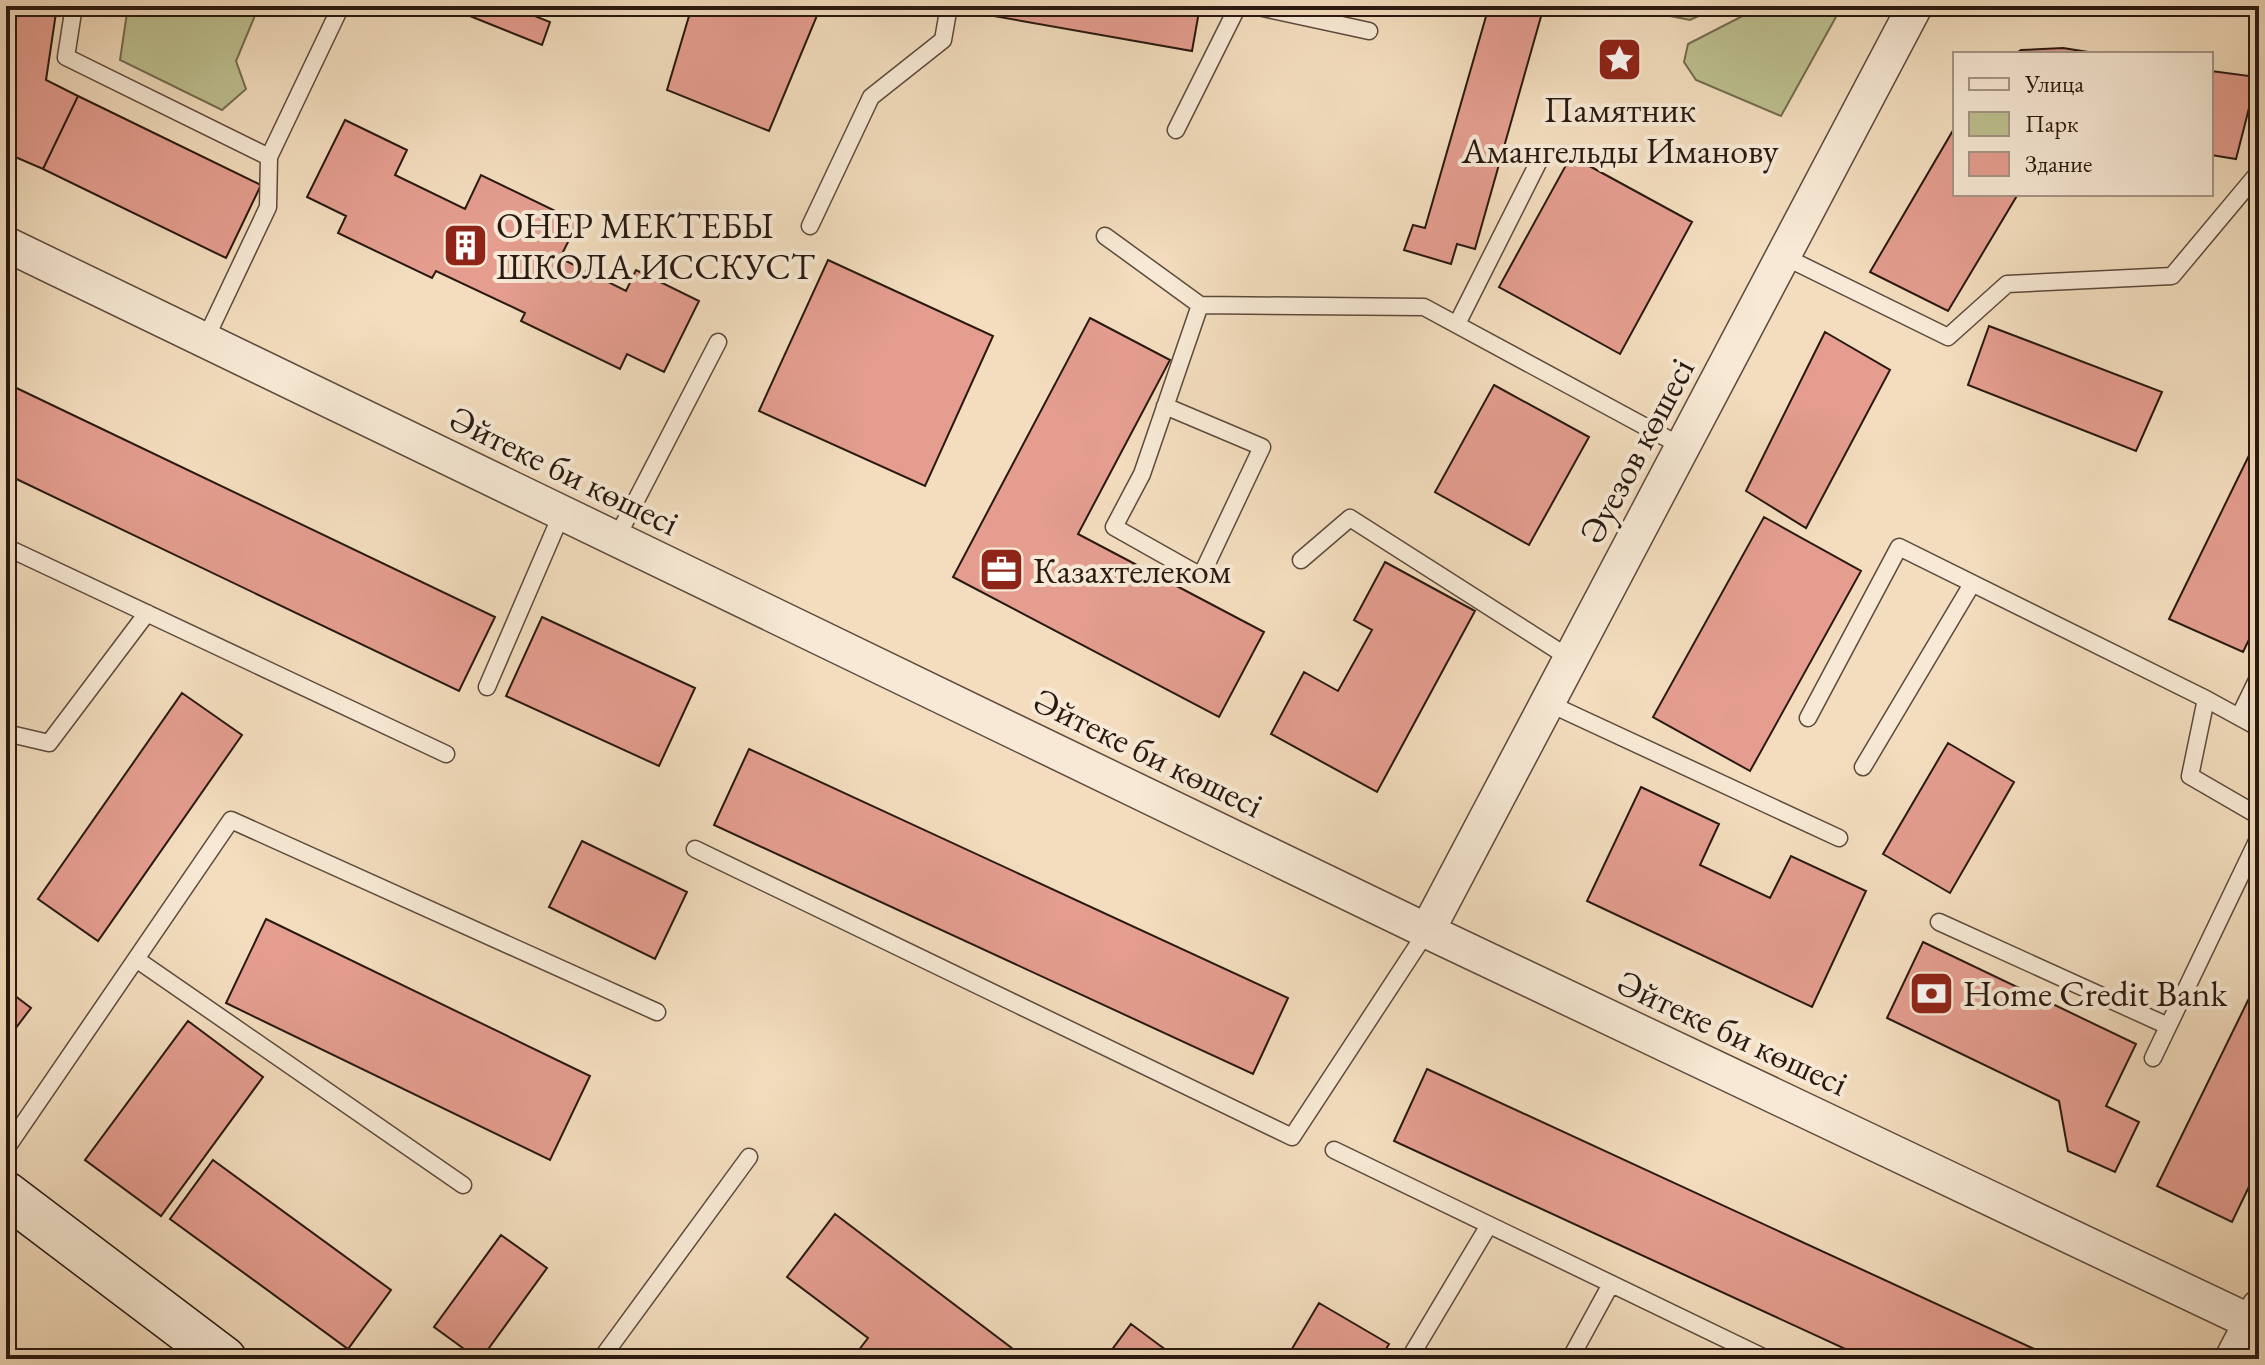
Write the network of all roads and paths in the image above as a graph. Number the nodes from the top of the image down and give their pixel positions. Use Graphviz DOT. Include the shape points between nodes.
graph roads {
  1 [pos="74,6"];
  2 [pos="341,6"];
  3 [pos="949,6"];
  4 [pos="1238,6"];
  5 [pos="1254,6"];
  6 [pos="1915,6"];
  7 [pos="1369,31"];
  8 [pos="1176,130"];
  9 [pos="269,157"];
  10 [pos="1538,163"];
  11 [pos="2259,172"];
  12 [pos="810,226"];
  13 [pos="1105,236"];
  14 [pos="6,244"];
  15 [pos="1783,256"];
  16 [pos="1200,305"];
  17 [pos="1457,324"];
  18 [pos="205,340"];
  19 [pos="718,342"];
  20 [pos="1165,406"];
  21 [pos="1683,447"];
  22 [pos="562,513"];
  23 [pos="616,539"];
  24 [pos="6,547"];
  25 [pos="1301,560"];
  26 [pos="1972,584"];
  27 [pos="147,613"];
  28 [pos="1571,659"];
  29 [pos="2259,676"];
  30 [pos="487,687"];
  31 [pos="2206,699"];
  32 [pos="1548,703"];
  33 [pos="2239,717"];
  34 [pos="1808,718"];
  35 [pos="2259,728"];
  36 [pos="6,733"];
  37 [pos="446,754"];
  38 [pos="1863,767"];
  39 [pos="2259,816"];
  40 [pos="2259,837"];
  41 [pos="1839,838"];
  42 [pos="695,849"];
  43 [pos="1939,922"];
  44 [pos="1427,931"];
  45 [pos="136,959"];
  46 [pos="657,1012"];
  47 [pos="2168,1026"];
  48 [pos="2153,1058"];
  49 [pos="6,1149"];
  50 [pos="1334,1150"];
  51 [pos="749,1157"];
  52 [pos="463,1185"];
  53 [pos="6,1194"];
  54 [pos="1489,1225"];
  55 [pos="1611,1284"];
  56 [pos="2257,1318"];
  57 [pos="224,1359"];
  58 [pos="601,1359"];
  59 [pos="1409,1359"];
  60 [pos="1570,1359"];
  61 [pos="1767,1359"];
  62 [pos="2232,1359"];
  1 -- 9 [label="lane" via="66,57"];
  2 -- 9 [label="lane"];
  3 -- 12 [label="lane" via="943,40 871,97"];
  4 -- 8 [label="lane"];
  5 -- 7 [label="lane"];
  6 -- 15 [label="street, Әуезов көшесі"];
  9 -- 18 [label="lane" via="268,207"];
  10 -- 17 [label="lane"];
  11 -- 15 [label="lane" via="2172,276 2007,284 1948,337"];
  13 -- 16 [label="lane"];
  14 -- 18 [label="street, Әйтеке би көшесі"];
  15 -- 21 [label="street, Әуезов көшесі"];
  16 -- 17 [label="lane" via="1424,307"];
  16 -- 20 [label="lane"];
  17 -- 21 [label="lane"];
  18 -- 22 [label="street, Әйтеке би көшесі"];
  19 -- 23 [label="lane"];
  20 -- 20 [label="lane" via="1142,474 1114,527 1201,576 1262,447"];
  21 -- 28 [label="street, Әуезов көшесі"];
  22 -- 23 [label="street, Әйтеке би көшесі"];
  22 -- 30 [label="lane"];
  23 -- 44 [label="street, Әйтеке би көшесі"];
  24 -- 27 [label="lane"];
  25 -- 28 [label="lane" via="1350,518"];
  26 -- 31 [label="lane"];
  26 -- 34 [label="lane" via="1899,547"];
  26 -- 38 [label="lane"];
  27 -- 36 [label="lane" via="49,743"];
  27 -- 37 [label="lane"];
  28 -- 32 [label="street, Әуезов көшесі"];
  29 -- 33 [label="lane"];
  31 -- 33 [label="lane"];
  31 -- 39 [label="lane" via="2190,776"];
  32 -- 41 [label="lane"];
  32 -- 44 [label="street, Әуезов көшесі"];
  33 -- 35 [label="lane"];
  40 -- 47 [label="lane"];
  42 -- 44 [label="lane" via="1292,1137"];
  43 -- 47 [label="lane"];
  44 -- 56 [label="street, Әйтеке би көшесі"];
  45 -- 46 [label="lane" via="231,820"];
  45 -- 49 [label="lane"];
  45 -- 52 [label="lane"];
  47 -- 48 [label="lane"];
  50 -- 54 [label="lane"];
  51 -- 58 [label="lane"];
  53 -- 57 [label="street"];
  54 -- 55 [label="lane"];
  54 -- 59 [label="lane"];
  55 -- 60 [label="lane"];
  55 -- 61 [label="lane"];
  56 -- 62 [label="street"];
}
